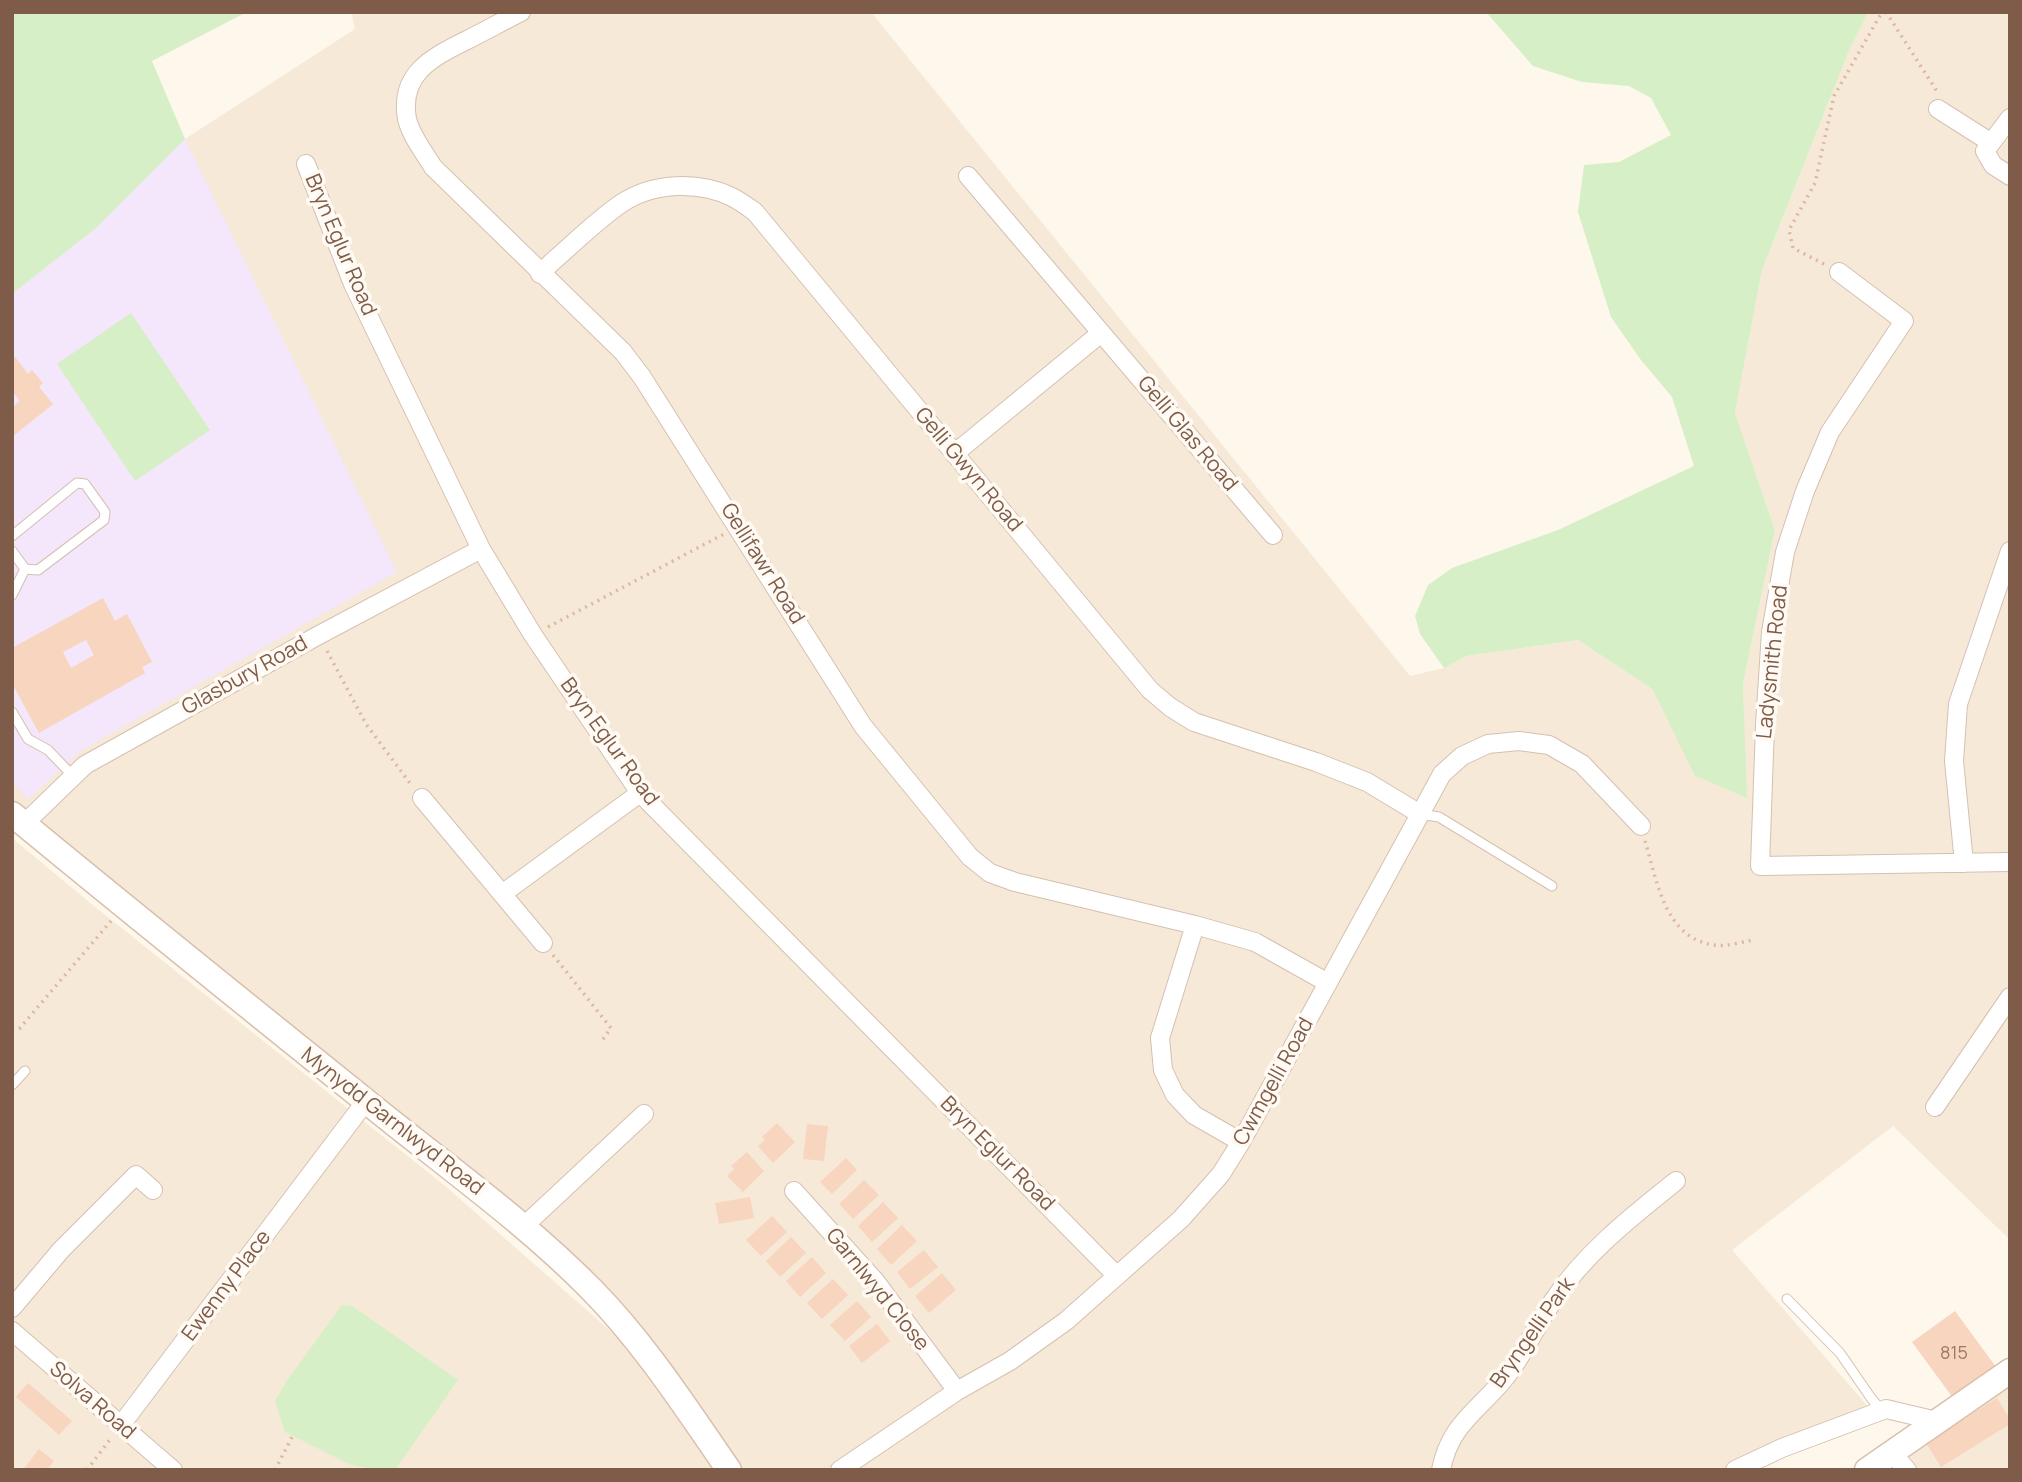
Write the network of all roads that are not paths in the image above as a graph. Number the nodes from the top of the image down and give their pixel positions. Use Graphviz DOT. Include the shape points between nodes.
graph roads {
  1 [pos="521,12"];
  2 [pos="1938,109"];
  3 [pos="2010,118"];
  4 [pos="1990,142"];
  5 [pos="306,164"];
  6 [pos="968,176"];
  7 [pos="2010,176"];
  8 [pos="1839,271"];
  9 [pos="540,274"];
  10 [pos="1101,333"];
  11 [pos="954,454"];
  12 [pos="1273,535"];
  13 [pos="12,536"];
  14 [pos="481,549"];
  15 [pos="12,551"];
  16 [pos="2010,551"];
  17 [pos="25,569"];
  18 [pos="12,595"];
  19 [pos="12,712"];
  20 [pos="73,776"];
  21 [pos="640,793"];
  22 [pos="422,798"];
  23 [pos="1420,814"];
  24 [pos="18,819"];
  25 [pos="1641,825"];
  26 [pos="2010,862"];
  27 [pos="1964,863"];
  28 [pos="1552,886"];
  29 [pos="502,894"];
  30 [pos="1195,925"];
  31 [pos="543,943"];
  32 [pos="1328,983"];
  33 [pos="2010,997"];
  34 [pos="24,1071"];
  35 [pos="12,1084"];
  36 [pos="366,1101"];
  37 [pos="1935,1107"];
  38 [pos="644,1114"];
  39 [pos="1241,1142"];
  40 [pos="1675,1181"];
  41 [pos="153,1190"];
  42 [pos="794,1191"];
  43 [pos="523,1227"];
  44 [pos="1117,1276"];
  45 [pos="1787,1298"];
  46 [pos="12,1308"];
  47 [pos="12,1331"];
  48 [pos="2010,1371"];
  49 [pos="957,1391"];
  50 [pos="1882,1411"];
  51 [pos="1937,1421"];
  52 [pos="121,1425"];
  53 [pos="1900,1461"];
  54 [pos="173,1470"];
  55 [pos="729,1470"];
  56 [pos="840,1470"];
  57 [pos="1441,1470"];
  58 [pos="1735,1470"];
  59 [pos="1867,1470"];
  1 -- 9 [label="street, Gellifawr Road" via="430,60 408,89 407,120 433,167"];
  2 -- 4 [label="street"];
  3 -- 4 [label="street"];
  4 -- 7 [label="street" via="1985,151 1993,164"];
  5 -- 14 [label="street, Bryn Eglur Road" via="353,284"];
  6 -- 10 [label="street, Gelli Glas Road"];
  8 -- 27 [label="street, Ladysmith Road" via="1904,321 1830,432 1785,552 1771,632 1760,866"];
  9 -- 11 [label="street, Gelli Gwyn Road" via="622,203 642,193 689,186 734,198 755,212"];
  9 -- 30 [label="street, Gellifawr Road" via="642,377 863,726 970,857 990,873 1015,881"];
  10 -- 11 [label="street"];
  10 -- 12 [label="street, Gelli Glas Road"];
  11 -- 23 [label="street, Gelli Gwyn Road" via="1150,690 1170,707 1194,722 1367,782"];
  13 -- 17 [label="lane" via="77,483 85,485 105,512 104,520 38,570"];
  14 -- 20 [label="street, Glasbury Road" via="85,765"];
  14 -- 21 [label="street, Bryn Eglur Road"];
  15 -- 17 [label="lane"];
  16 -- 27 [label="street" via="1958,704 1954,761"];
  17 -- 18 [label="lane"];
  19 -- 20 [label="lane" via="28,739 48,750"];
  20 -- 24 [label="street, Glasbury Road"];
  21 -- 29 [label="street"];
  21 -- 44 [label="street, Bryn Eglur Road"];
  22 -- 29 [label="street"];
  23 -- 25 [label="street, Cwmgelli Road" via="1442,774 1462,756 1488,744 1519,741 1549,745 1582,764"];
  23 -- 28 [label="lane" via="1439,817"];
  23 -- 32 [label="street, Cwmgelli Road"];
  24 -- 36 [label="street, Mynydd Garnlwyd Road"];
  26 -- 27 [label="street"];
  29 -- 31 [label="street"];
  30 -- 32 [label="street, Gellifawr Road" via="1255,942"];
  30 -- 39 [label="street" via="1160,1038 1163,1070 1175,1095 1194,1115"];
  32 -- 39 [label="street, Cwmgelli Road"];
  33 -- 37 [label="street"];
  34 -- 35 [label="lane"];
  36 -- 43 [label="street, Mynydd Garnlwyd Road"];
  36 -- 52 [label="street, Ewenny Place"];
  38 -- 43 [label="street"];
  39 -- 44 [label="street, Cwmgelli Road" via="1221,1174 1181,1219"];
  40 -- 57 [label="street, Bryngelli Park" via="1601,1244 1564,1287 1504,1380 1449,1440"];
  41 -- 46 [label="street" via="136,1175 61,1250"];
  42 -- 49 [label="street, Garnlwyd Close" via="876,1282"];
  43 -- 55 [label="street, Mynydd Garnlwyd Road" via="634,1336"];
  44 -- 49 [label="street, Cwmgelli Road" via="1066,1321"];
  45 -- 50 [label="lane" via="1840,1353"];
  47 -- 52 [label="street, Solva Road"];
  48 -- 51 [label="street"];
  49 -- 56 [label="street, Cwmgelli Road"];
  50 -- 51 [label="street"];
  50 -- 58 [label="street"];
  51 -- 53 [label="street"];
  52 -- 54 [label="street, Solva Road"];
  53 -- 59 [label="street"];
}
